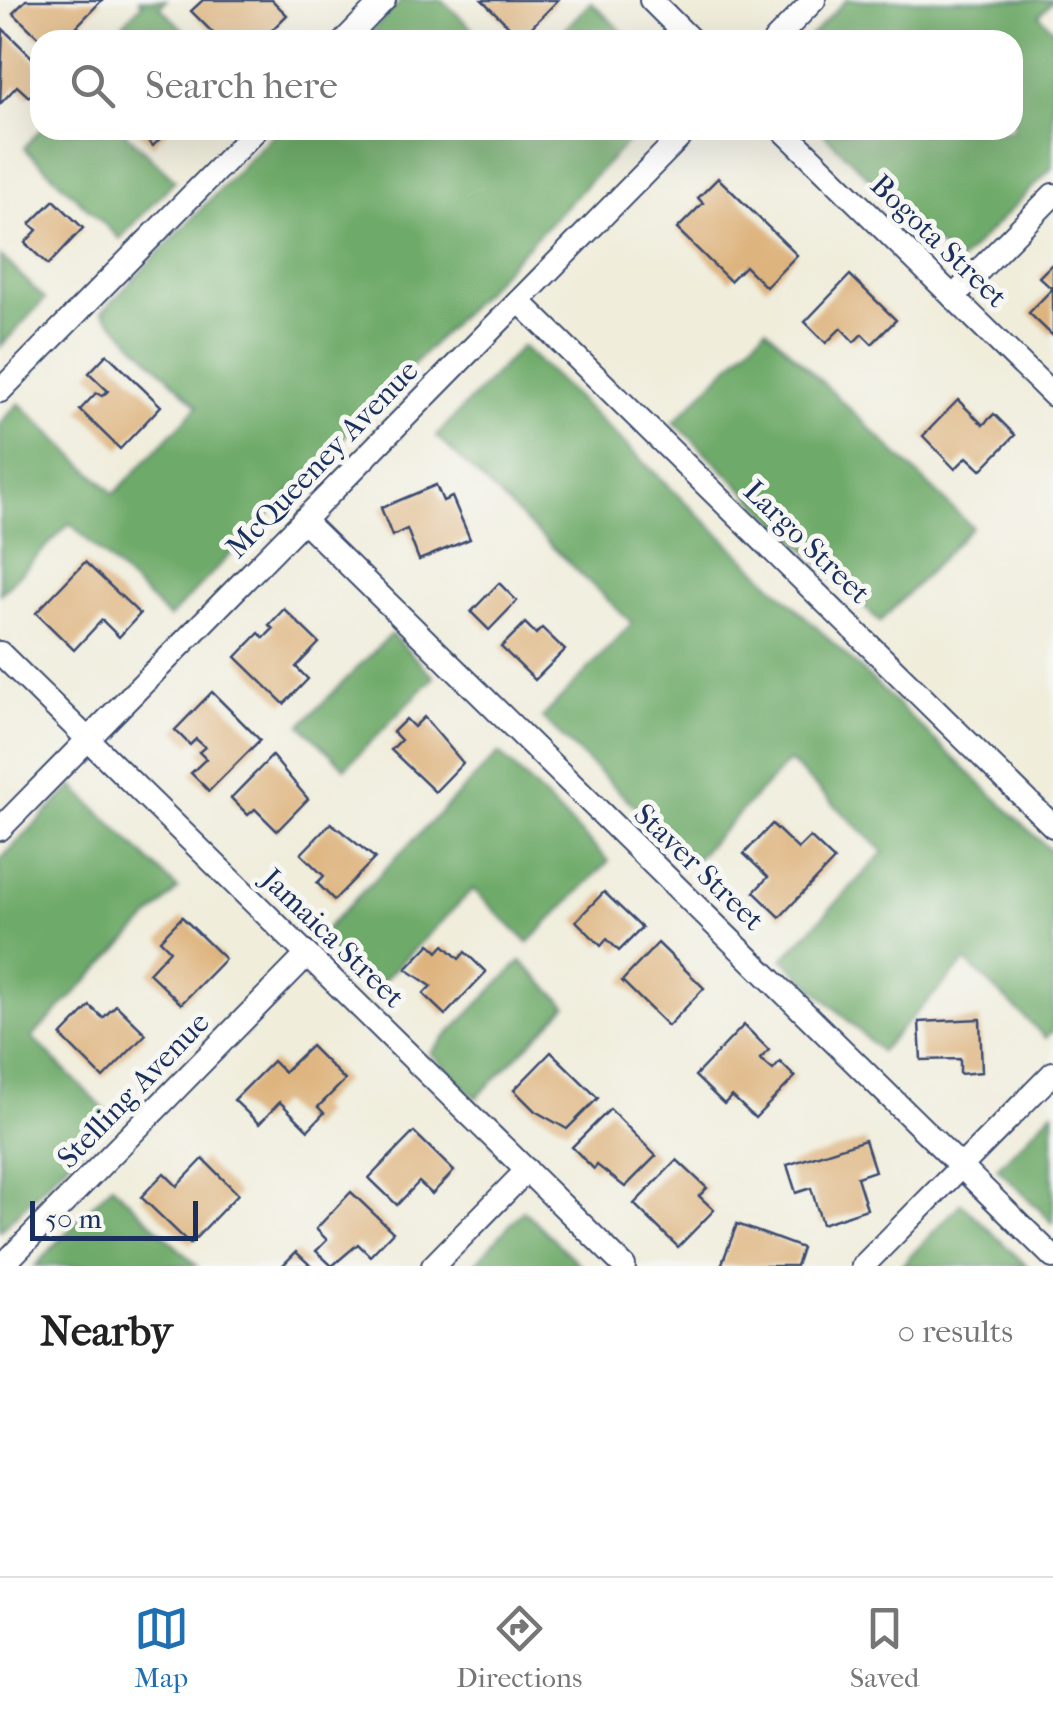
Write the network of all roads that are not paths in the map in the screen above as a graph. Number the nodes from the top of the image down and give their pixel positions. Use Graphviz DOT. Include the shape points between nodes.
graph roads {
  1 [pos="384,0"];
  2 [pos="650,0"];
  3 [pos="814,0"];
  4 [pos="355,30"];
  5 [pos="681,30"];
  6 [pos="785,30"];
  7 [pos="246,140"];
  8 [pos="677,140"];
  9 [pos="793,140"];
  10 [pos="1053,195"];
  11 [pos="954,297"];
  12 [pos="519,301"];
  13 [pos="0,391"];
  14 [pos="1053,395"];
  15 [pos="304,520"];
  16 [pos="0,654"];
  17 [pos="88,740"];
  18 [pos="1053,826"];
  19 [pos="0,830"];
  20 [pos="307,956"];
  21 [pos="1053,1073"];
  22 [pos="961,1166"];
  23 [pos="527,1170"];
  24 [pos="1053,1257"];
  25 [pos="2,1266"];
  26 [pos="433,1266"];
  27 [pos="624,1266"];
  28 [pos="864,1266"];
  1 -- 4 [label="street"];
  2 -- 5 [label="street"];
  3 -- 6 [label="street"];
  7 -- 13 [label="street"];
  8 -- 12 [label="street, McQueeney Avenue"];
  9 -- 11 [label="street, Bogota Street"];
  10 -- 11 [label="street"];
  11 -- 14 [label="street, Bogota Street"];
  12 -- 15 [label="street, McQueeney Avenue"];
  12 -- 18 [label="street, Largo Street"];
  15 -- 17 [label="street, McQueeney Avenue"];
  15 -- 22 [label="street, Staver Street"];
  16 -- 17 [label="street, Jamaica Street"];
  17 -- 19 [label="street, McQueeney Avenue"];
  17 -- 20 [label="street, Jamaica Street"];
  20 -- 23 [label="street, Jamaica Street"];
  20 -- 25 [label="street, Stelling Avenue"];
  21 -- 22 [label="street"];
  22 -- 24 [label="street, Staver Street"];
  22 -- 28 [label="street"];
  23 -- 26 [label="street"];
  23 -- 27 [label="street, Jamaica Street"];
}
